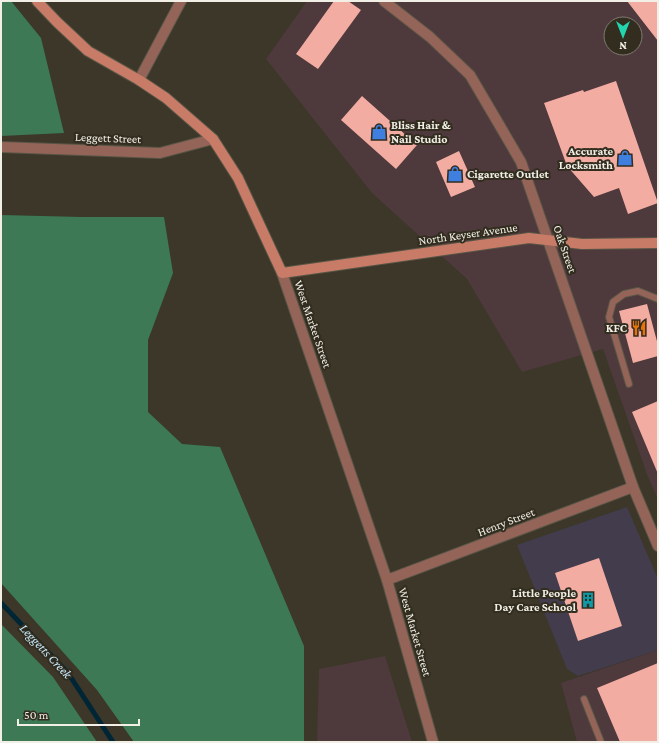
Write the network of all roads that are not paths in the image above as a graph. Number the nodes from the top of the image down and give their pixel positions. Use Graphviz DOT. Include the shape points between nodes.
graph roads {
  1 [pos="37,1"];
  2 [pos="181,1"];
  3 [pos="384,1"];
  4 [pos="139,80"];
  5 [pos="213,139"];
  6 [pos="1,147"];
  7 [pos="548,240"];
  8 [pos="658,243"];
  9 [pos="282,273"];
  10 [pos="658,299"];
  11 [pos="629,384"];
  12 [pos="633,487"];
  13 [pos="658,546"];
  14 [pos="387,580"];
  15 [pos="584,700"];
  16 [pos="432,742"];
  17 [pos="601,742"];
  1 -- 4 [label="main road, West Market Street" via="88,51"];
  2 -- 4 [label="street"];
  3 -- 7 [label="street, Oak Street" via="430,37 470,75 521,162"];
  4 -- 5 [label="main road, West Market Street" via="166,98"];
  5 -- 6 [label="street, Leggett Street" via="160,153"];
  5 -- 9 [label="main road, West Market Street" via="238,178"];
  7 -- 8 [label="main road, North Keyser Avenue" via="582,244"];
  7 -- 9 [label="main road, North Keyser Avenue" via="529,238"];
  7 -- 12 [label="street, Oak Street"];
  9 -- 14 [label="street, West Market Street"];
  10 -- 11 [label="lane" via="638,291 624,294 613,302 609,317"];
  12 -- 13 [label="street, Oak Street"];
  12 -- 14 [label="street, Henry Street"];
  14 -- 16 [label="street, West Market Street"];
  15 -- 17 [label="lane"];
}
